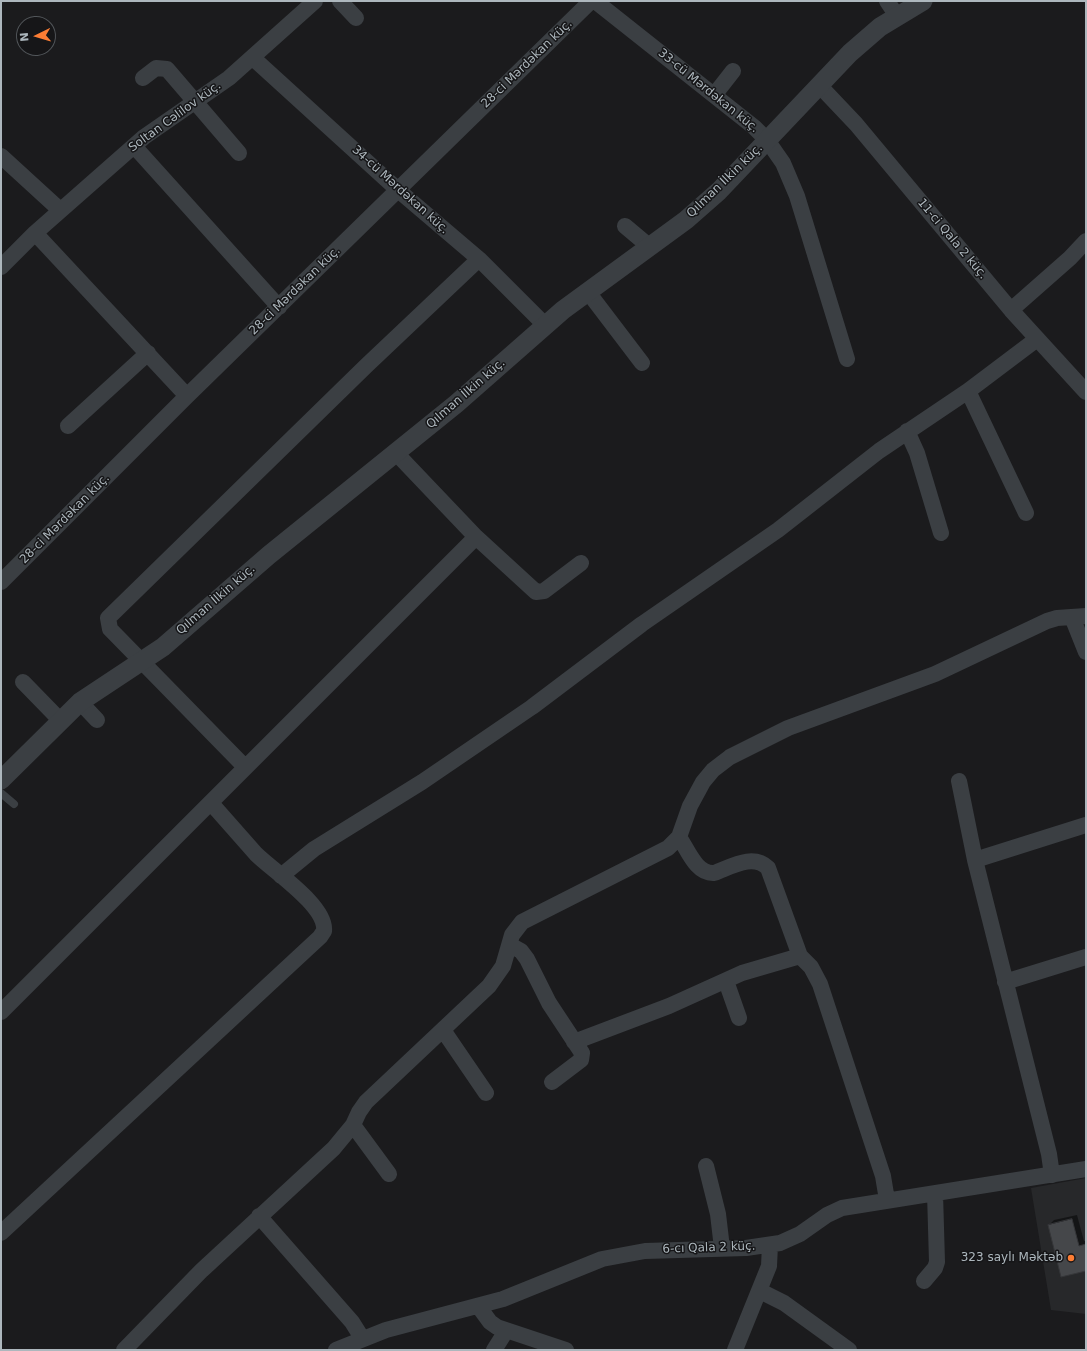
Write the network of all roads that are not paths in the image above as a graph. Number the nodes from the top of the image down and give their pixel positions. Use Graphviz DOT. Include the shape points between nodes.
graph roads {
  1 [pos="315,1"];
  2 [pos="340,1"];
  3 [pos="591,1"];
  4 [pos="595,1"];
  5 [pos="887,1"];
  6 [pos="924,1"];
  7 [pos="897,16"];
  8 [pos="356,18"];
  9 [pos="253,58"];
  10 [pos="732,71"];
  11 [pos="143,78"];
  12 [pos="819,85"];
  13 [pos="715,94"];
  14 [pos="194,104"];
  15 [pos="767,140"];
  16 [pos="134,146"];
  17 [pos="238,153"];
  18 [pos="1,156"];
  19 [pos="398,190"];
  20 [pos="60,210"];
  21 [pos="625,226"];
  22 [pos="35,233"];
  23 [pos="1086,241"];
  24 [pos="650,247"];
  25 [pos="479,259"];
  26 [pos="1,267"];
  27 [pos="588,292"];
  28 [pos="279,307"];
  29 [pos="1011,310"];
  30 [pos="544,325"];
  31 [pos="1037,339"];
  32 [pos="148,353"];
  33 [pos="847,359"];
  34 [pos="642,363"];
  35 [pos="968,391"];
  36 [pos="1086,392"];
  37 [pos="187,396"];
  38 [pos="68,426"];
  39 [pos="907,431"];
  40 [pos="396,453"];
  41 [pos="1026,513"];
  42 [pos="941,533"];
  43 [pos="476,537"];
  44 [pos="581,563"];
  45 [pos="1,582"];
  46 [pos="1079,617"];
  47 [pos="1086,652"];
  48 [pos="140,662"];
  49 [pos="23,682"];
  50 [pos="80,702"];
  51 [pos="60,720"];
  52 [pos="97,720"];
  53 [pos="245,767"];
  54 [pos="1,780"];
  55 [pos="959,781"];
  56 [pos="1,793"];
  57 [pos="211,803"];
  58 [pos="14,804"];
  59 [pos="1086,825"];
  60 [pos="679,837"];
  61 [pos="975,860"];
  62 [pos="281,876"];
  63 [pos="510,945"];
  64 [pos="800,956"];
  65 [pos="1086,957"];
  66 [pos="726,981"];
  67 [pos="1005,982"];
  68 [pos="1,1012"];
  69 [pos="739,1018"];
  70 [pos="443,1030"];
  71 [pos="574,1042"];
  72 [pos="552,1082"];
  73 [pos="486,1093"];
  74 [pos="353,1125"];
  75 [pos="706,1166"];
  76 [pos="1086,1169"];
  77 [pos="389,1174"];
  78 [pos="1052,1175"];
  79 [pos="936,1192"];
  80 [pos="887,1200"];
  81 [pos="259,1216"];
  82 [pos="1,1233"];
  83 [pos="770,1246"];
  84 [pos="722,1248"];
  85 [pos="924,1281"];
  86 [pos="760,1291"];
  87 [pos="479,1307"];
  88 [pos="506,1331"];
  89 [pos="362,1338"];
  90 [pos="124,1350"];
  91 [pos="336,1350"];
  92 [pos="494,1350"];
  93 [pos="566,1350"];
  94 [pos="735,1350"];
  95 [pos="849,1350"];
  1 -- 9 [label="street, Soltan Cəlilov küç."];
  2 -- 8 [label="street"];
  3 -- 19 [label="street, 28-ci Mərdəkan küç."];
  4 -- 13 [label="street, 33-cü Mərdəkan küç."];
  5 -- 7 [label="street"];
  6 -- 7 [label="street, Qılman İlkin küç."];
  7 -- 12 [label="street, Qılman İlkin küç." via="869,36"];
  9 -- 14 [label="street, Soltan Cəlilov küç."];
  9 -- 19 [label="street, 34-cü Mərdəkan küç."];
  10 -- 13 [label="street"];
  11 -- 14 [label="street" via="156,68 167,69"];
  12 -- 15 [label="street, Qılman İlkin küç."];
  12 -- 29 [label="street, 11-ci Qala 2 küç." via="856,124"];
  13 -- 15 [label="street, 33-cü Mərdəkan küç."];
  14 -- 16 [label="street, Soltan Cəlilov küç."];
  14 -- 17 [label="street"];
  15 -- 24 [label="street, Qılman İlkin küç." via="706,203"];
  15 -- 33 [label="street, 33-cü Mərdəkan küç." via="783,162 797,196"];
  16 -- 20 [label="street, Soltan Cəlilov küç."];
  16 -- 28 [label="street"];
  18 -- 20 [label="street"];
  19 -- 25 [label="street, 34-cü Mərdəkan küç."];
  19 -- 28 [label="street, 28-ci Mərdəkan küç."];
  20 -- 22 [label="street, Soltan Cəlilov küç."];
  21 -- 24 [label="street"];
  22 -- 26 [label="street, Soltan Cəlilov küç."];
  22 -- 32 [label="street"];
  23 -- 29 [label="street"];
  24 -- 27 [label="street, Qılman İlkin küç."];
  25 -- 30 [label="street, 34-cü Mərdəkan küç."];
  25 -- 48 [label="street" via="110,615 107,624 110,629"];
  27 -- 30 [label="street, Qılman İlkin küç."];
  27 -- 34 [label="street"];
  28 -- 37 [label="street, 28-ci Mərdəkan küç."];
  29 -- 31 [label="street, 11-ci Qala 2 küç."];
  30 -- 40 [label="street, Qılman İlkin küç." via="456,404"];
  31 -- 35 [label="street"];
  31 -- 36 [label="street, 11-ci Qala 2 küç."];
  32 -- 37 [label="street"];
  32 -- 38 [label="street"];
  35 -- 39 [label="street"];
  35 -- 41 [label="street"];
  37 -- 45 [label="street, 28-ci Mərdəkan küç."];
  39 -- 42 [label="street" via="917,453"];
  39 -- 62 [label="street" via="778,530 642,624 532,707 422,782 314,849"];
  40 -- 43 [label="street"];
  40 -- 48 [label="street, Qılman İlkin küç." via="269,555 163,647"];
  43 -- 44 [label="street" via="536,592 544,591"];
  43 -- 53 [label="street"];
  46 -- 47 [label="street"];
  46 -- 60 [label="street" via="1047,621 935,674 788,728 730,757 713,770 695,794"];
  48 -- 50 [label="street, Qılman İlkin küç."];
  48 -- 53 [label="street"];
  49 -- 51 [label="street"];
  50 -- 51 [label="street, Qılman İlkin küç."];
  50 -- 52 [label="street"];
  51 -- 54 [label="street, Qılman İlkin küç."];
  53 -- 57 [label="street"];
  55 -- 61 [label="street"];
  56 -- 58 [label="lane"];
  57 -- 62 [label="street" via="257,855"];
  57 -- 68 [label="street"];
  59 -- 61 [label="street"];
  60 -- 63 [label="street" via="662,852 522,922 512,935"];
  60 -- 64 [label="street" via="700,869 708,873 751,860 763,863 768,868"];
  61 -- 67 [label="street"];
  62 -- 82 [label="street" via="314,908 325,926 320,937"];
  63 -- 70 [label="street" via="503,966 489,986"];
  63 -- 71 [label="street" via="521,951 527,959 549,1003"];
  64 -- 66 [label="street" via="742,973"];
  64 -- 80 [label="street" via="811,967 820,984 883,1176"];
  65 -- 67 [label="street"];
  66 -- 69 [label="street"];
  66 -- 71 [label="street"];
  67 -- 78 [label="street" via="1049,1154"];
  70 -- 73 [label="street"];
  70 -- 74 [label="street" via="366,1102"];
  71 -- 72 [label="street" via="582,1053 581,1060"];
  74 -- 77 [label="street"];
  74 -- 81 [label="street" via="334,1148"];
  75 -- 84 [label="street" via="718,1214"];
  76 -- 78 [label="street, 6-cı Qala 2 küç."];
  78 -- 79 [label="street, 6-cı Qala 2 küç."];
  79 -- 80 [label="street, 6-cı Qala 2 küç."];
  79 -- 85 [label="street" via="937,1262"];
  80 -- 83 [label="street, 6-cı Qala 2 küç." via="834,1211 796,1237"];
  81 -- 89 [label="street" via="352,1322"];
  81 -- 90 [label="street"];
  83 -- 84 [label="street, 6-cı Qala 2 küç."];
  83 -- 86 [label="street" via="769,1266"];
  84 -- 87 [label="street, 6-cı Qala 2 küç." via="645,1251 602,1259"];
  86 -- 94 [label="street"];
  86 -- 95 [label="street" via="784,1303"];
  87 -- 88 [label="street" via="490,1322"];
  87 -- 89 [label="street, 6-cı Qala 2 küç."];
  88 -- 92 [label="street"];
  88 -- 93 [label="street"];
  89 -- 91 [label="street, 6-cı Qala 2 küç."];
}
